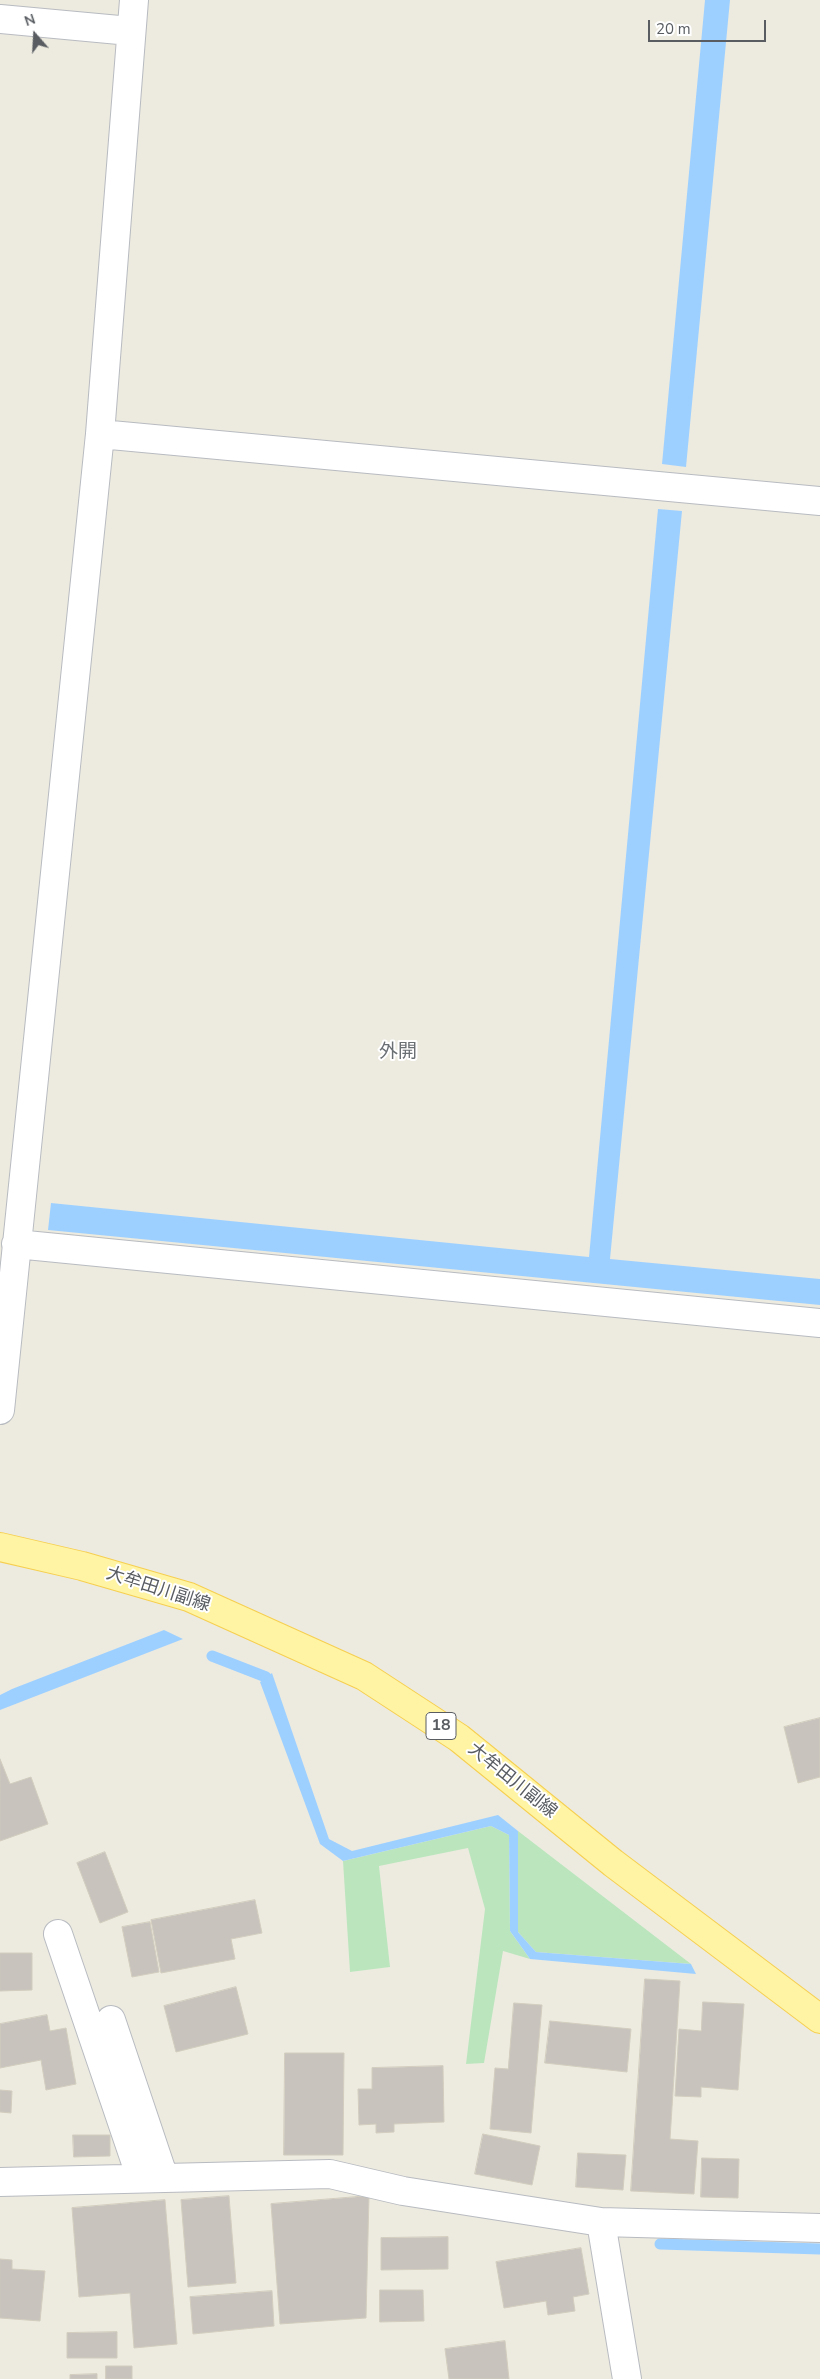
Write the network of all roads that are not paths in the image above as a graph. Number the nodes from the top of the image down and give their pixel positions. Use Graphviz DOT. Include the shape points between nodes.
graph roads {
  1 [pos="134,0"];
  2 [pos="0,19"];
  3 [pos="130,31"];
  4 [pos="100,434"];
  5 [pos="820,501"];
  6 [pos="16,1244"];
  7 [pos="820,1323"];
  8 [pos="0,1410"];
  9 [pos="0,1547"];
  10 [pos="58,1934"];
  11 [pos="820,2019"];
  12 [pos="111,2020"];
  13 [pos="153,2178"];
  14 [pos="0,2182"];
  15 [pos="601,2222"];
  16 [pos="820,2228"];
  17 [pos="627,2379"];
  1 -- 3 [label="street"];
  2 -- 3 [label="street"];
  3 -- 4 [label="street"];
  4 -- 5 [label="street"];
  4 -- 6 [label="street"];
  6 -- 7 [label="street"];
  6 -- 8 [label="street"];
  9 -- 11 [label="main road, 大牟田川副線 / 18" via="82,1566 189,1597 364,1676 459,1738 613,1863"];
  10 -- 13 [label="street"];
  12 -- 13 [label="street"];
  13 -- 14 [label="street"];
  13 -- 15 [label="street" via="330,2174 403,2191"];
  15 -- 16 [label="street"];
  15 -- 17 [label="street"];
}
